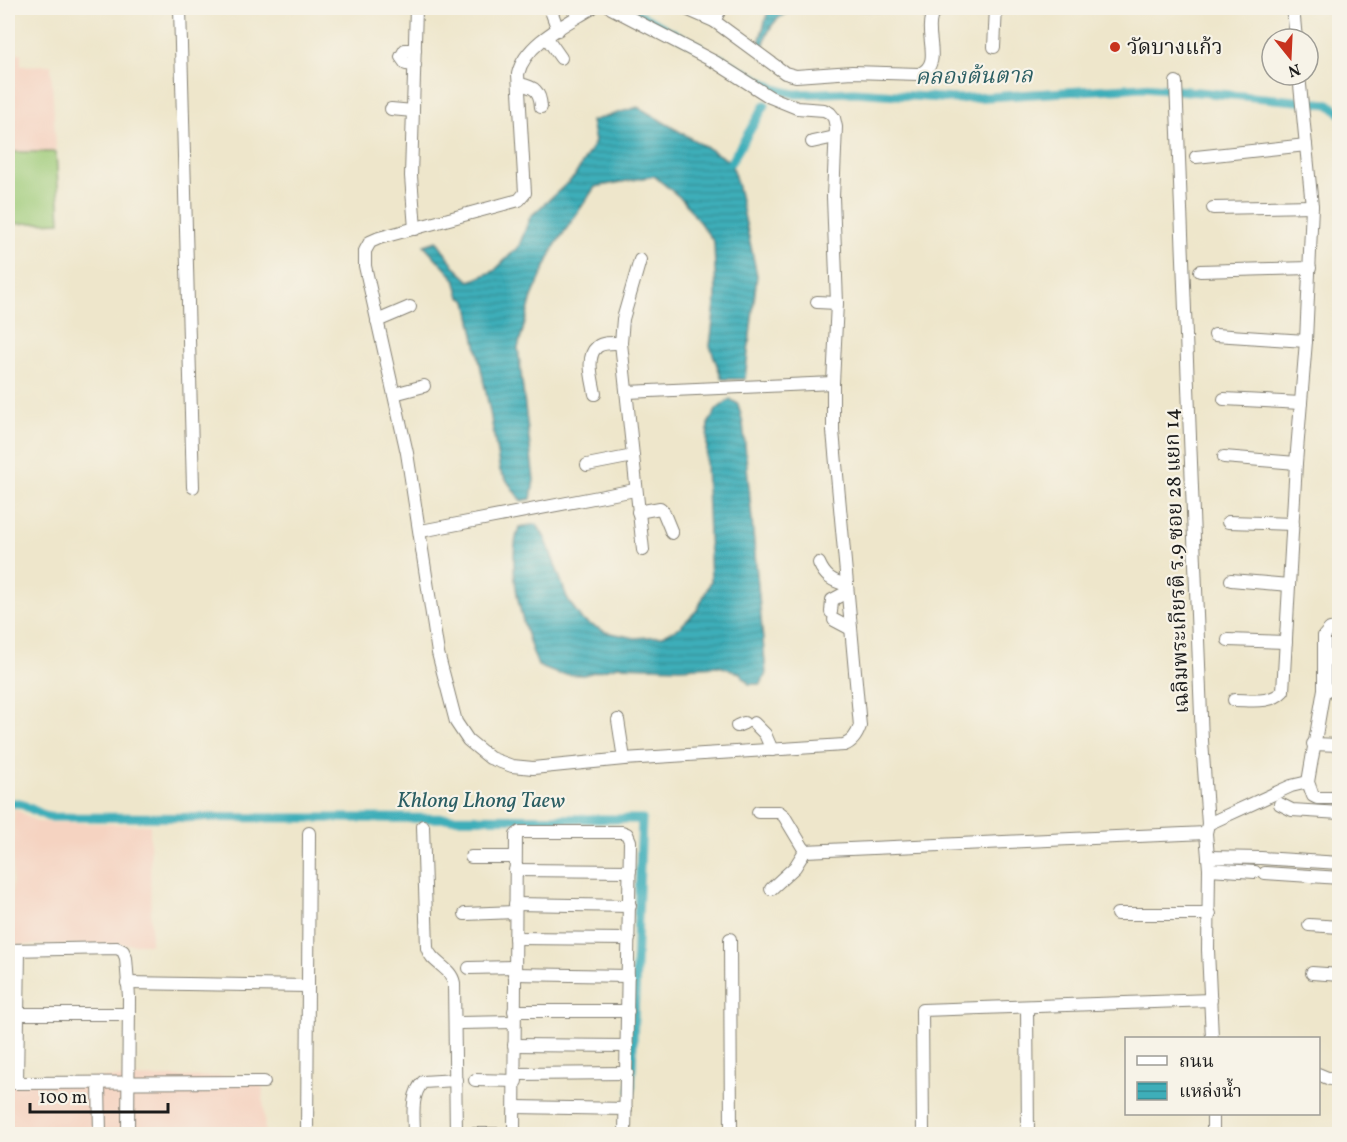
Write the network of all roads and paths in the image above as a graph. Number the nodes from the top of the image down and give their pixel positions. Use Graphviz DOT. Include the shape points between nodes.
graph roads {
  1 [pos="180,8"];
  2 [pos="416,8"];
  3 [pos="550,8"];
  4 [pos="592,8"];
  5 [pos="610,8"];
  6 [pos="684,8"];
  7 [pos="721,8"];
  8 [pos="996,8"];
  9 [pos="1007,8"];
  10 [pos="1293,8"];
  11 [pos="714,21"];
  12 [pos="1295,27"];
  13 [pos="558,30"];
  14 [pos="547,38"];
  15 [pos="994,47"];
  16 [pos="561,58"];
  17 [pos="1176,82"];
  18 [pos="519,84"];
  19 [pos="1300,87"];
  20 [pos="541,107"];
  21 [pos="391,109"];
  22 [pos="412,111"];
  23 [pos="835,137"];
  24 [pos="812,142"];
  25 [pos="1306,145"];
  26 [pos="1196,157"];
  27 [pos="1312,206"];
  28 [pos="1213,208"];
  29 [pos="415,229"];
  30 [pos="640,260"];
  31 [pos="1310,268"];
  32 [pos="1200,271"];
  33 [pos="817,302"];
  34 [pos="837,303"];
  35 [pos="410,307"];
  36 [pos="378,321"];
  37 [pos="1215,335"];
  38 [pos="1306,341"];
  39 [pos="621,343"];
  40 [pos="833,383"];
  41 [pos="424,386"];
  42 [pos="627,392"];
  43 [pos="595,393"];
  44 [pos="394,394"];
  45 [pos="1224,399"];
  46 [pos="1301,403"];
  47 [pos="633,456"];
  48 [pos="1224,457"];
  49 [pos="1296,463"];
  50 [pos="587,465"];
  51 [pos="193,487"];
  52 [pos="635,490"];
  53 [pos="638,512"];
  54 [pos="1228,522"];
  55 [pos="1293,524"];
  56 [pos="421,531"];
  57 [pos="672,533"];
  58 [pos="643,550"];
  59 [pos="819,563"];
  60 [pos="1231,580"];
  61 [pos="1289,585"];
  62 [pos="847,589"];
  63 [pos="851,628"];
  64 [pos="1340,628"];
  65 [pos="1228,640"];
  66 [pos="1286,642"];
  67 [pos="1324,689"];
  68 [pos="1340,690"];
  69 [pos="1234,700"];
  70 [pos="618,720"];
  71 [pos="745,724"];
  72 [pos="1313,744"];
  73 [pos="1340,746"];
  74 [pos="772,750"];
  75 [pos="624,759"];
  76 [pos="1308,782"];
  77 [pos="1340,798"];
  78 [pos="1280,804"];
  79 [pos="758,812"];
  80 [pos="1340,813"];
  81 [pos="423,826"];
  82 [pos="1207,828"];
  83 [pos="309,833"];
  84 [pos="805,851"];
  85 [pos="515,856"];
  86 [pos="471,857"];
  87 [pos="1209,863"];
  88 [pos="1340,863"];
  89 [pos="515,870"];
  90 [pos="630,871"];
  91 [pos="1340,878"];
  92 [pos="771,889"];
  93 [pos="630,906"];
  94 [pos="515,908"];
  95 [pos="465,914"];
  96 [pos="1117,914"];
  97 [pos="1210,914"];
  98 [pos="1309,926"];
  99 [pos="1340,927"];
  100 [pos="515,938"];
  101 [pos="629,939"];
  102 [pos="730,939"];
  103 [pos="13,950"];
  104 [pos="469,968"];
  105 [pos="514,970"];
  106 [pos="1312,973"];
  107 [pos="1340,975"];
  108 [pos="628,976"];
  109 [pos="127,983"];
  110 [pos="308,986"];
  111 [pos="1211,1000"];
  112 [pos="1027,1007"];
  113 [pos="628,1011"];
  114 [pos="13,1014"];
  115 [pos="129,1014"];
  116 [pos="514,1017"];
  117 [pos="460,1023"];
  118 [pos="1212,1037"];
  119 [pos="514,1046"];
  120 [pos="627,1046"];
  121 [pos="627,1073"];
  122 [pos="516,1077"];
  123 [pos="456,1080"];
  124 [pos="475,1080"];
  125 [pos="264,1082"];
  126 [pos="12,1083"];
  127 [pos="99,1083"];
  128 [pos="129,1084"];
  129 [pos="515,1107"];
  130 [pos="626,1109"];
  131 [pos="1213,1115"];
  132 [pos="100,1134"];
  133 [pos="128,1134"];
  134 [pos="307,1134"];
  135 [pos="414,1134"];
  136 [pos="461,1134"];
  137 [pos="507,1134"];
  138 [pos="514,1134"];
  139 [pos="625,1134"];
  140 [pos="731,1134"];
  141 [pos="923,1134"];
  142 [pos="1028,1134"];
  143 [pos="1214,1134"];
  1 -- 51 [label="street"];
  2 -- 22 [label="street"];
  3 -- 13 [label="street"];
  4 -- 13 [label="street"];
  5 -- 23 [label="street" via="715,62 770,97 797,108 830,113"];
  6 -- 11 [label="street"];
  7 -- 11 [label="street"];
  8 -- 9 [label="street"];
  8 -- 11 [label="street" via="936,10 931,18 932,64 919,74 785,74"];
  8 -- 15 [label="street"];
  10 -- 12 [label="street"];
  13 -- 14 [label="street"];
  14 -- 16 [label="street"];
  14 -- 18 [label="street" via="528,52 521,64"];
  17 -- 82 [label="street, เฉลิมพระเกียรติ ร.9 ซอย 28 แยก 14"];
  18 -- 20 [label="street" via="537,89"];
  18 -- 29 [label="street" via="525,193 511,203"];
  19 -- 25 [label="street"];
  21 -- 22 [label="street"];
  22 -- 29 [label="street"];
  23 -- 24 [label="street"];
  23 -- 34 [label="street"];
  25 -- 26 [label="street"];
  25 -- 27 [label="street"];
  27 -- 28 [label="street"];
  27 -- 31 [label="street"];
  29 -- 36 [label="street" via="369,242 365,251"];
  30 -- 39 [label="street" via="623,319"];
  31 -- 32 [label="street"];
  31 -- 38 [label="street"];
  33 -- 34 [label="street"];
  34 -- 40 [label="street"];
  35 -- 36 [label="street"];
  36 -- 44 [label="street"];
  37 -- 38 [label="street"];
  38 -- 46 [label="street"];
  39 -- 42 [label="street"];
  39 -- 43 [label="street" via="604,344 593,352"];
  40 -- 42 [label="street"];
  40 -- 62 [label="street"];
  41 -- 44 [label="street"];
  42 -- 47 [label="street"];
  44 -- 56 [label="street"];
  45 -- 46 [label="street"];
  46 -- 49 [label="street"];
  47 -- 50 [label="street"];
  47 -- 52 [label="street"];
  48 -- 49 [label="street"];
  49 -- 55 [label="street"];
  52 -- 53 [label="street"];
  52 -- 56 [label="street"];
  53 -- 57 [label="street" via="660,508"];
  53 -- 58 [label="street"];
  54 -- 55 [label="street"];
  55 -- 61 [label="street"];
  56 -- 75 [label="street" via="438,653 456,722 468,740 490,758 512,766 533,768"];
  59 -- 62 [label="street" via="829,579"];
  60 -- 61 [label="street"];
  61 -- 66 [label="street"];
  62 -- 63 [label="street"];
  62 -- 63 [label="street" via="832,600 833,616"];
  63 -- 74 [label="street" via="858,734 844,745"];
  64 -- 67 [label="street" via="1326,631 1324,636"];
  65 -- 66 [label="street"];
  66 -- 69 [label="street" via="1283,691 1278,697"];
  67 -- 68 [label="street"];
  67 -- 72 [label="street"];
  70 -- 75 [label="street"];
  71 -- 74 [label="street" via="765,734"];
  72 -- 73 [label="street"];
  72 -- 76 [label="street"];
  74 -- 75 [label="street"];
  76 -- 77 [label="street" via="1313,796"];
  76 -- 82 [label="street" via="1291,786"];
  78 -- 80 [label="street" via="1292,810"];
  79 -- 84 [label="street" via="779,812 784,816"];
  81 -- 123 [label="street" via="427,948 453,979"];
  82 -- 84 [label="street"];
  82 -- 87 [label="street, เฉลิมพระเกียรติ ร.9 ซอย 28 แยก 14"];
  83 -- 110 [label="street"];
  84 -- 92 [label="street" via="795,867"];
  85 -- 86 [label="street"];
  85 -- 89 [label="street"];
  85 -- 90 [label="street" via="516,835 520,832 622,832 630,841"];
  87 -- 88 [label="street" via="1262,858"];
  87 -- 91 [label="street" via="1260,872"];
  87 -- 97 [label="street, เฉลิมพระเกียรติ ร.9 ซอย 28 แยก 14"];
  89 -- 90 [label="street"];
  89 -- 94 [label="street"];
  90 -- 93 [label="street"];
  93 -- 94 [label="street"];
  93 -- 101 [label="street"];
  94 -- 95 [label="street"];
  94 -- 100 [label="street"];
  96 -- 97 [label="street"];
  97 -- 111 [label="street, เฉลิมพระเกียรติ ร.9 ซอย 28 แยก 14"];
  98 -- 99 [label="street"];
  100 -- 101 [label="street"];
  100 -- 105 [label="street"];
  101 -- 108 [label="street"];
  102 -- 140 [label="street"];
  103 -- 109 [label="street" via="117,948 126,958"];
  103 -- 114 [label="street"];
  104 -- 105 [label="street"];
  105 -- 108 [label="street"];
  105 -- 116 [label="street"];
  106 -- 107 [label="street"];
  108 -- 113 [label="street"];
  109 -- 110 [label="street"];
  109 -- 115 [label="street"];
  110 -- 134 [label="street"];
  111 -- 112 [label="street"];
  111 -- 118 [label="street, เฉลิมพระเกียรติ ร.9 ซอย 28 แยก 14"];
  112 -- 141 [label="street" via="922,1010"];
  112 -- 142 [label="street"];
  113 -- 116 [label="street"];
  113 -- 120 [label="street"];
  114 -- 115 [label="street"];
  114 -- 126 [label="street"];
  115 -- 128 [label="street"];
  116 -- 117 [label="street"];
  116 -- 119 [label="street"];
  119 -- 120 [label="street"];
  119 -- 122 [label="street"];
  120 -- 121 [label="street"];
  121 -- 122 [label="street"];
  121 -- 130 [label="street"];
  122 -- 124 [label="street"];
  122 -- 129 [label="street"];
  123 -- 135 [label="street" via="423,1082 418,1087"];
  123 -- 136 [label="street"];
  125 -- 128 [label="street"];
  126 -- 127 [label="street"];
  127 -- 128 [label="street"];
  127 -- 132 [label="street"];
  128 -- 133 [label="street"];
  129 -- 130 [label="street"];
  129 -- 138 [label="street"];
  130 -- 139 [label="street"];
  131 -- 143 [label="street"];
  136 -- 137 [label="street"];
}
